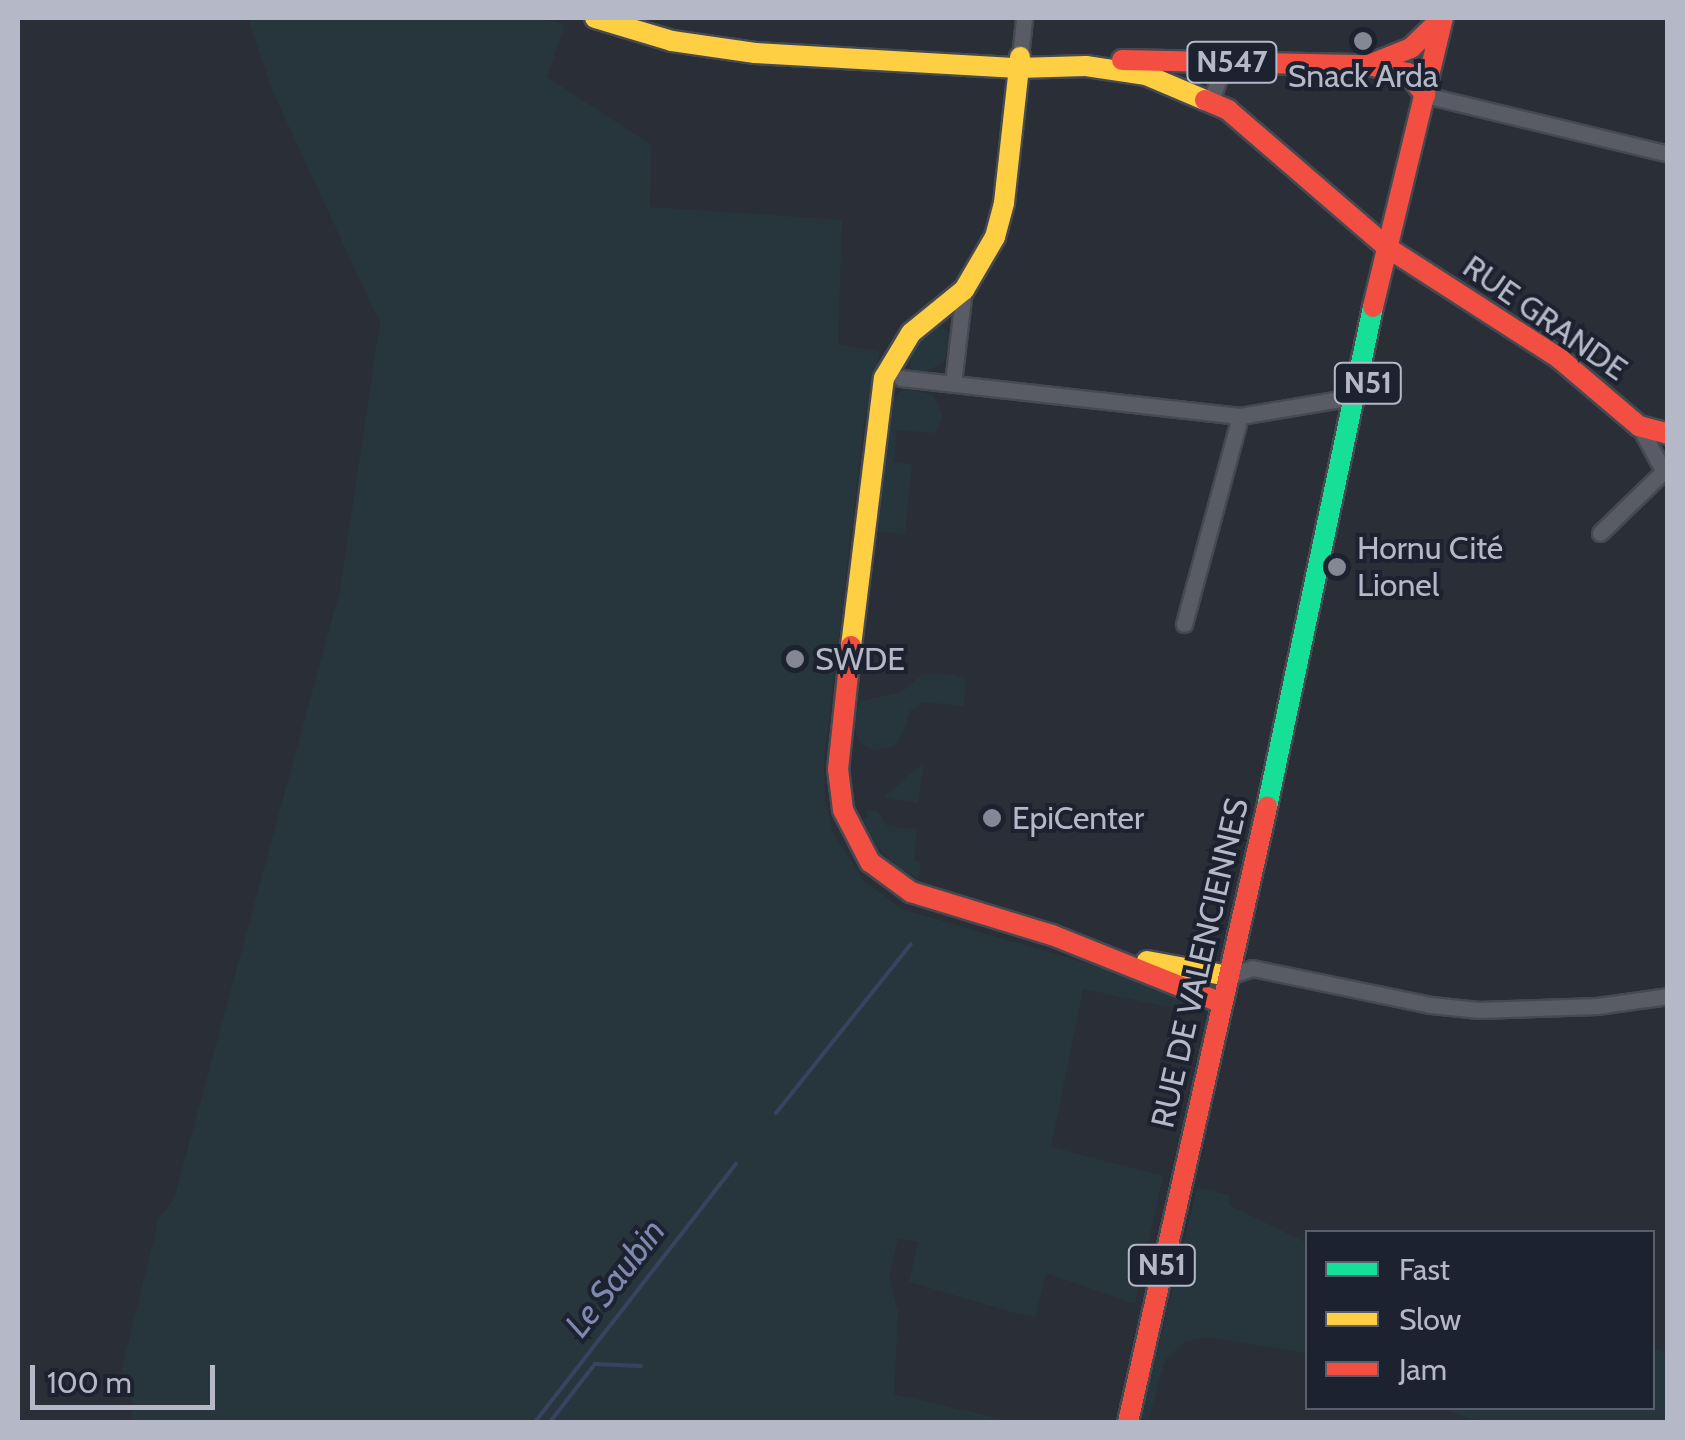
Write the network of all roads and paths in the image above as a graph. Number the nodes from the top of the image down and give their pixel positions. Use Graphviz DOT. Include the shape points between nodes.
graph roads {
  1 [pos="595,18"];
  2 [pos="634,18"];
  3 [pos="1024,18"];
  4 [pos="1442,18"];
  5 [pos="1019,62"];
  6 [pos="1225,62"];
  7 [pos="1367,65"];
  8 [pos="1426,95"];
  9 [pos="1212,100"];
  10 [pos="1668,154"];
  11 [pos="1388,248"];
  12 [pos="964,290"];
  13 [pos="902,378"];
  14 [pos="953,383"];
  15 [pos="1353,398"];
  16 [pos="1240,416"];
  17 [pos="1639,426"];
  18 [pos="1668,434"];
  19 [pos="1354,450"];
  20 [pos="1665,469"];
  21 [pos="1332,516"];
  22 [pos="1600,534"];
  23 [pos="1184,624"];
  24 [pos="1101,954"];
  25 [pos="1228,976"];
  26 [pos="1668,996"];
  27 [pos="1222,1003"];
  28 [pos="1128,1422"];
  1 -- 5 [label="main road, N547" via="672,41 754,53"];
  2 -- 5 [label="main road, N547" via="769,46"];
  3 -- 5 [label="street"];
  4 -- 7 [label="main road" via="1411,48"];
  4 -- 8 [label="main road, N51"];
  5 -- 6 [label="main road, N547"];
  5 -- 9 [label="main road, N547" via="1146,76"];
  5 -- 12 [label="main road" via="997,230"];
  6 -- 7 [label="main road, N547"];
  6 -- 9 [label="street"];
  7 -- 8 [label="main road" via="1408,73"];
  8 -- 10 [label="street"];
  8 -- 11 [label="main road, N51"];
  9 -- 11 [label="main road, N547"];
  11 -- 15 [label="main road, RUE DE VALENCIENNES / N51"];
  11 -- 17 [label="main road, RUE GRANDE" via="1560,359"];
  11 -- 19 [label="main road, RUE DE VALENCIENNES / N51" via="1392,272"];
  12 -- 14 [label="street"];
  12 -- 24 [label="main road" via="911,333 884,378 846,678 838,769 843,810 870,862 903,888"];
  13 -- 14 [label="street"];
  14 -- 16 [label="street"];
  15 -- 16 [label="street"];
  15 -- 19 [label="street"];
  15 -- 21 [label="main road, RUE DE VALENCIENNES / N51"];
  16 -- 23 [label="street"];
  17 -- 18 [label="main road, RUE GRANDE"];
  17 -- 20 [label="street"];
  19 -- 21 [label="main road, RUE DE VALENCIENNES / N51"];
  20 -- 22 [label="street"];
  21 -- 25 [label="main road, RUE DE VALENCIENNES / N51"];
  24 -- 25 [label="main road"];
  24 -- 27 [label="main road"];
  25 -- 26 [label="street" via="1252,968 1479,1010"];
  25 -- 27 [label="main road, RUE DE VALENCIENNES / N51"];
  27 -- 28 [label="main road, RUE DE VALENCIENNES / N51"];
}
